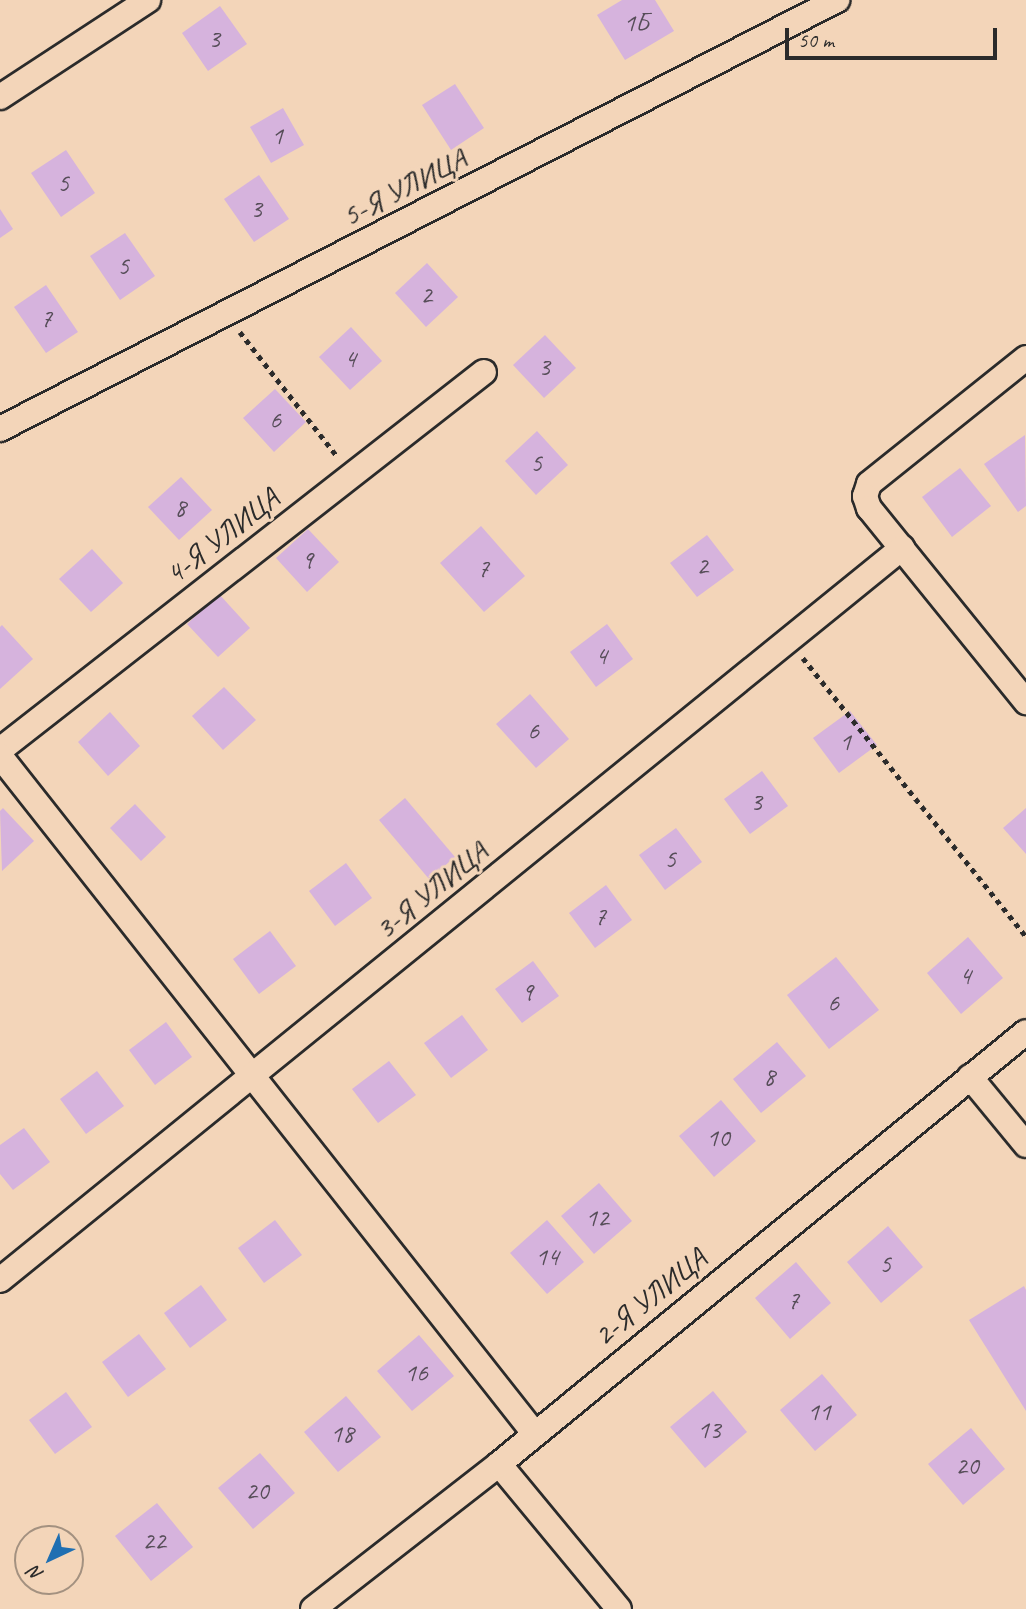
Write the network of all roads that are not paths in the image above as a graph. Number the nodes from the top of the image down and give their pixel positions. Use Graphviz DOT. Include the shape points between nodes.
graph roads {
  1 [pos="148,0"];
  2 [pos="837,0"];
  3 [pos="0,97"];
  4 [pos="1026,358"];
  5 [pos="484,372"];
  6 [pos="0,429"];
  7 [pos="902,548"];
  8 [pos="1026,702"];
  9 [pos="0,753"];
  10 [pos="1026,1032"];
  11 [pos="252,1075"];
  12 [pos="970,1077"];
  13 [pos="1026,1144"];
  14 [pos="0,1280"];
  15 [pos="534,1433"];
  16 [pos="499,1465"];
  17 [pos="313,1609"];
  18 [pos="619,1609"];
  1 -- 3 [label="street"];
  2 -- 6 [label="street, 5-Я УЛИЦА"];
  4 -- 7 [label="street" via="869,484 865,495 869,508"];
  5 -- 9 [label="street, 4-Я УЛИЦА"];
  7 -- 8 [label="street"];
  7 -- 11 [label="street, 3-Я УЛИЦА"];
  9 -- 11 [label="street"];
  10 -- 12 [label="street, 2-Я УЛИЦА"];
  11 -- 14 [label="street, 3-Я УЛИЦА"];
  11 -- 15 [label="street"];
  12 -- 13 [label="street"];
  12 -- 15 [label="street, 2-Я УЛИЦА"];
  15 -- 16 [label="street, 2-Я УЛИЦА"];
  16 -- 17 [label="street, 2-Я УЛИЦА"];
  16 -- 18 [label="street"];
}
